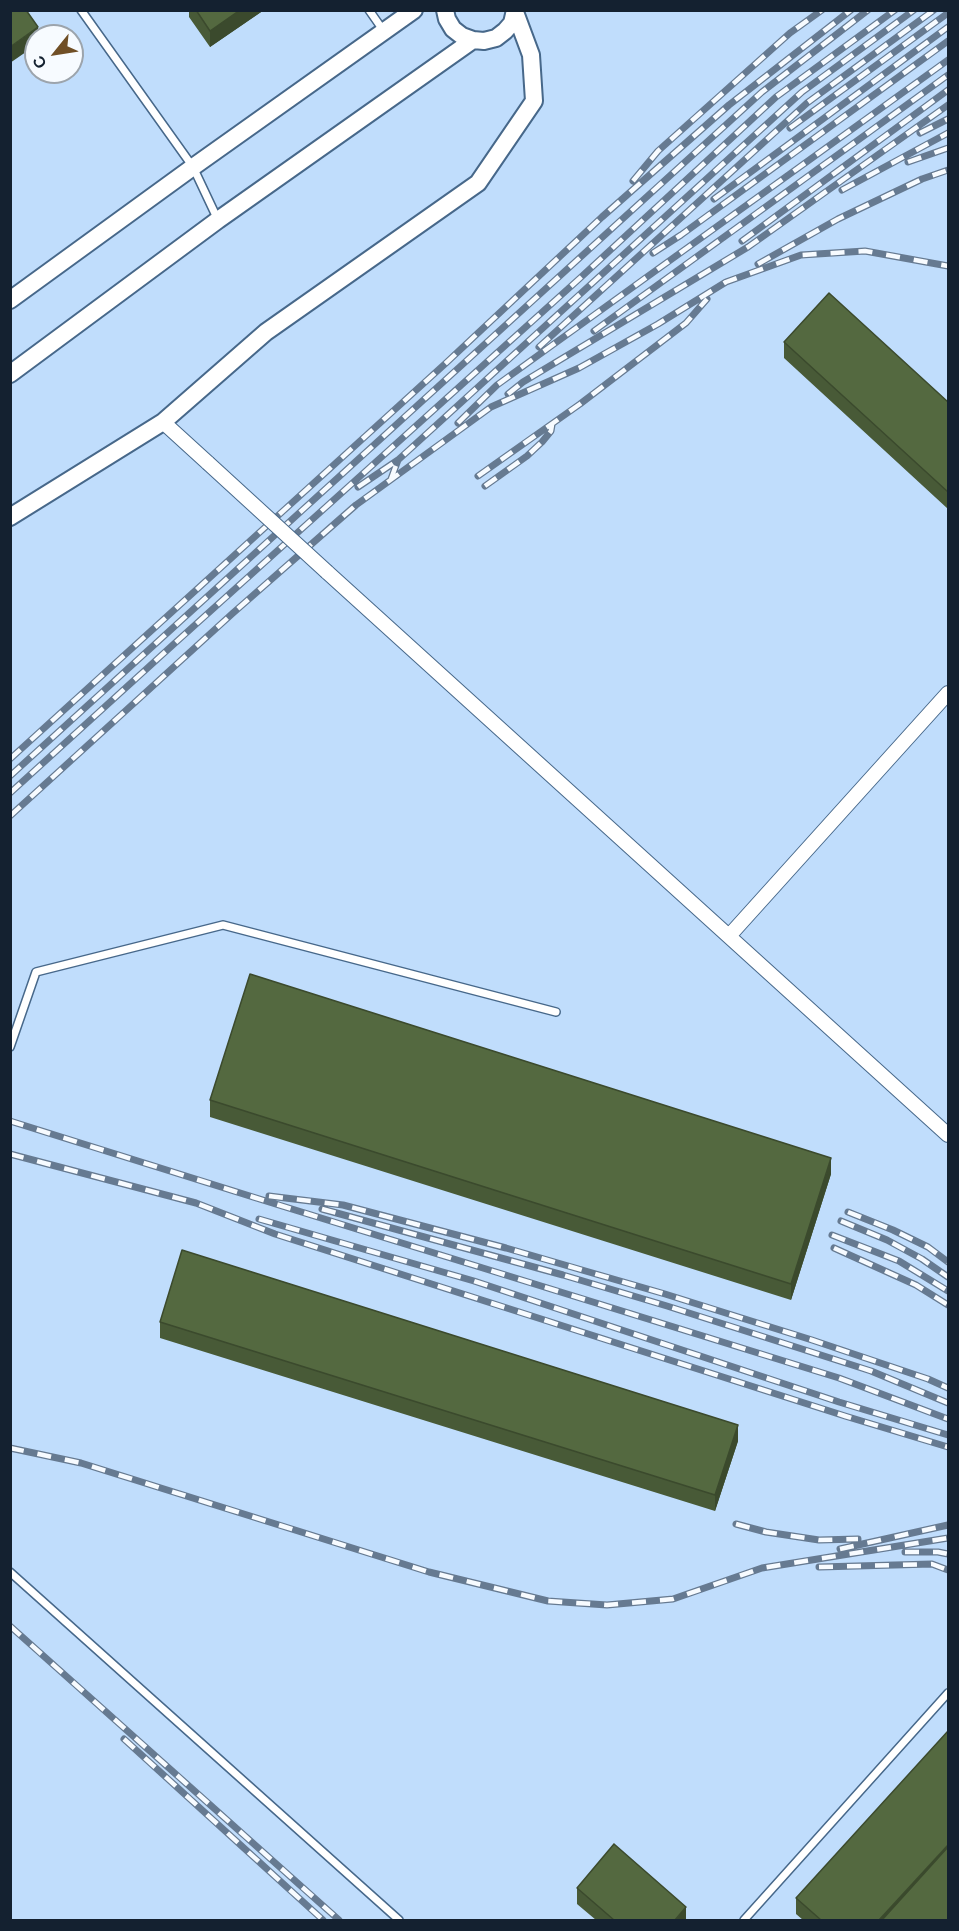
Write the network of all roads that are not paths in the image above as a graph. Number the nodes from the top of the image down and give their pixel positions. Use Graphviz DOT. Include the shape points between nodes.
graph roads {
  1 [pos="81,10"];
  2 [pos="369,10"];
  3 [pos="414,10"];
  4 [pos="445,10"];
  5 [pos="515,11"];
  6 [pos="384,32"];
  7 [pos="473,40"];
  8 [pos="193,167"];
  9 [pos="218,220"];
  10 [pos="10,300"];
  11 [pos="10,374"];
  12 [pos="163,422"];
  13 [pos="10,517"];
  14 [pos="948,693"];
  15 [pos="729,936"];
  16 [pos="556,1012"];
  17 [pos="10,1047"];
  18 [pos="948,1135"];
  19 [pos="10,1572"];
  20 [pos="948,1693"];
  21 [pos="399,1920"];
  22 [pos="744,1920"];
  1 -- 8 [label="lane"];
  2 -- 6 [label="lane"];
  3 -- 6 [label="street"];
  4 -- 7 [label="street" via="453,28"];
  5 -- 7 [label="street" via="512,23 496,38"];
  5 -- 12 [label="street" via="531,54 534,101 478,183 266,332"];
  6 -- 8 [label="street"];
  7 -- 9 [label="street"];
  8 -- 9 [label="lane"];
  8 -- 10 [label="street"];
  9 -- 11 [label="street"];
  12 -- 13 [label="street"];
  12 -- 15 [label="street, bridge"];
  14 -- 15 [label="street"];
  15 -- 18 [label="street"];
  16 -- 17 [label="lane" via="223,925 36,972"];
  19 -- 21 [label="lane"];
  20 -- 22 [label="lane"];
}
